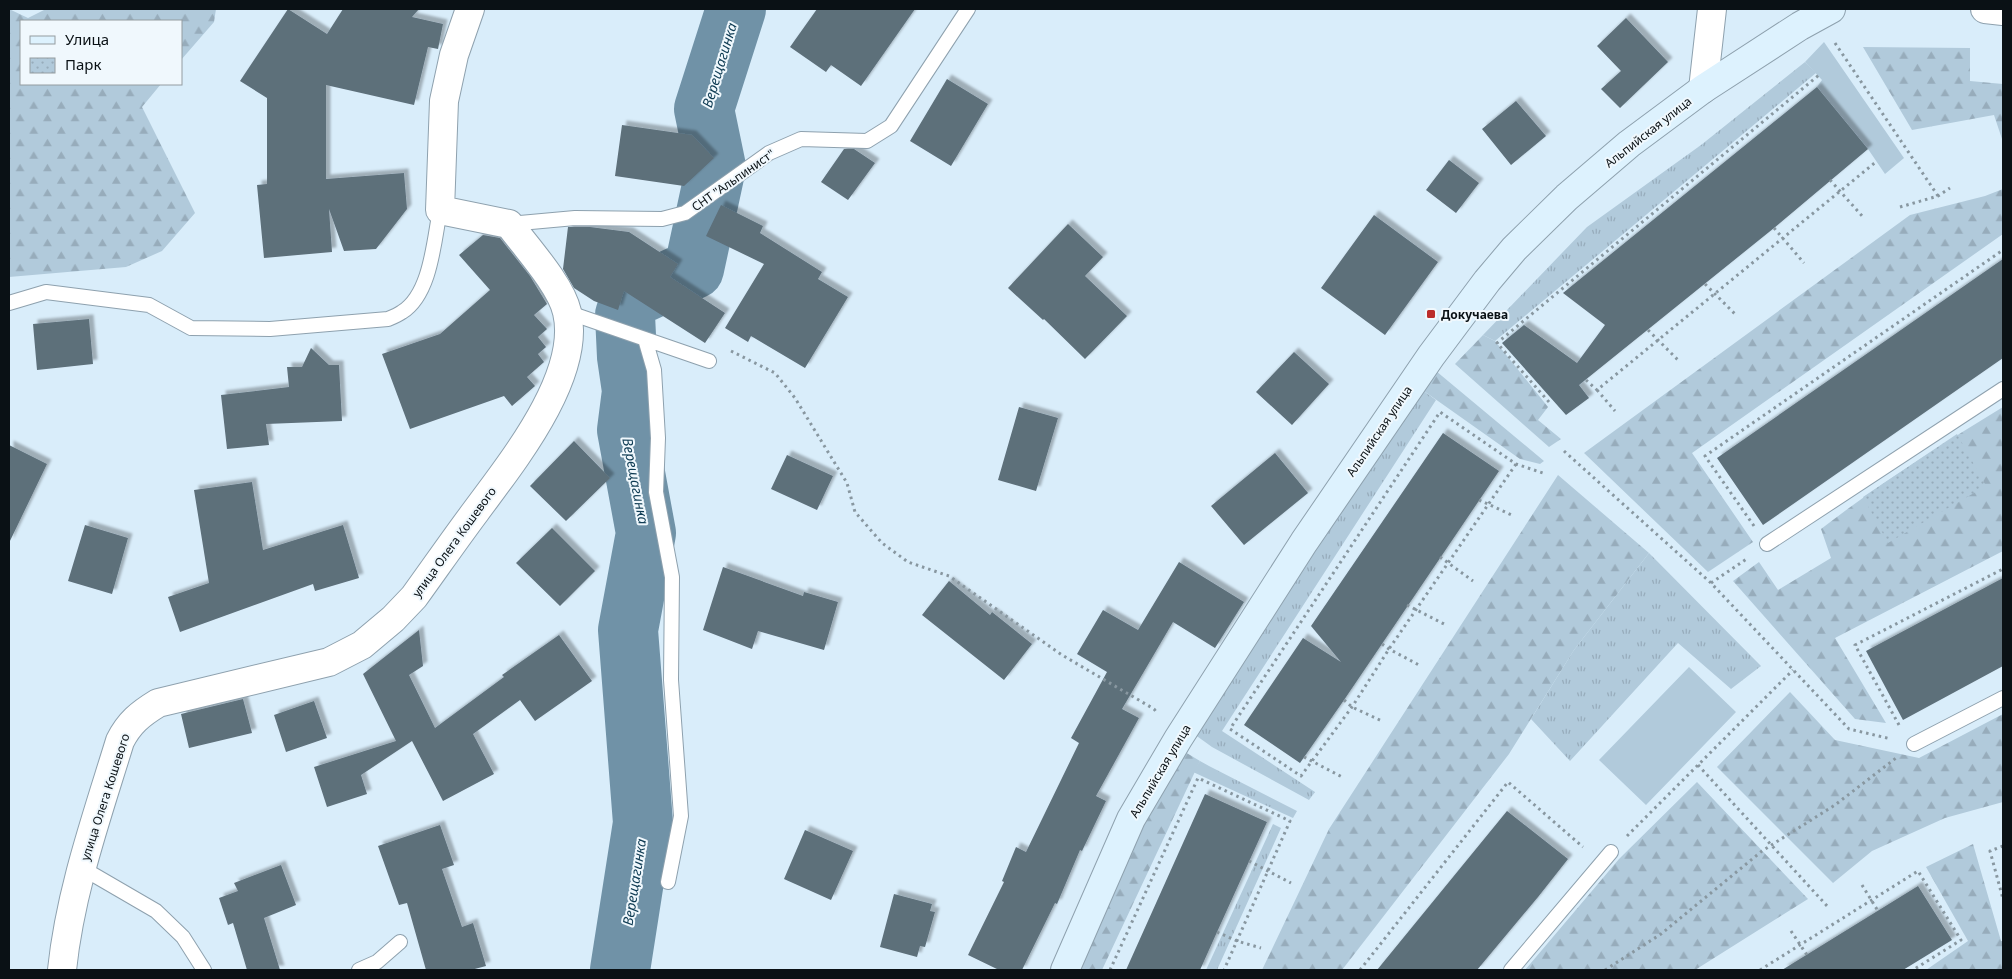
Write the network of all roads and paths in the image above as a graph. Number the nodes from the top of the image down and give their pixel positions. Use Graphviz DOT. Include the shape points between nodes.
graph roads {
  1 [pos="470,9"];
  2 [pos="968,9"];
  3 [pos="1712,9"];
  4 [pos="1831,9"];
  5 [pos="1985,9"];
  6 [pos="2003,11"];
  7 [pos="1832,38"];
  8 [pos="1819,75"];
  9 [pos="1702,89"];
  10 [pos="1876,161"];
  11 [pos="1830,180"];
  12 [pos="1950,188"];
  13 [pos="1840,190"];
  14 [pos="1938,196"];
  15 [pos="1900,207"];
  16 [pos="440,210"];
  17 [pos="1863,217"];
  18 [pos="509,224"];
  19 [pos="1774,228"];
  20 [pos="1782,237"];
  21 [pos="2003,250"];
  22 [pos="1804,263"];
  23 [pos="1705,284"];
  24 [pos="1714,294"];
  25 [pos="9,303"];
  26 [pos="567,312"];
  27 [pos="1737,316"];
  28 [pos="1648,330"];
  29 [pos="645,338"];
  30 [pos="1658,340"];
  31 [pos="709,361"];
  32 [pos="1679,361"];
  33 [pos="1586,380"];
  34 [pos="2003,389"];
  35 [pos="1597,390"];
  36 [pos="1549,402"];
  37 [pos="1615,411"];
  38 [pos="1564,451"];
  39 [pos="1516,464"];
  40 [pos="1543,473"];
  41 [pos="1479,500"];
  42 [pos="1487,505"];
  43 [pos="1514,516"];
  44 [pos="1754,527"];
  45 [pos="1767,544"];
  46 [pos="1440,557"];
  47 [pos="1448,562"];
  48 [pos="2003,568"];
  49 [pos="1472,581"];
  50 [pos="1711,583"];
  51 [pos="1407,605"];
  52 [pos="1416,609"];
  53 [pos="1444,624"];
  54 [pos="1382,644"];
  55 [pos="1389,649"];
  56 [pos="1419,665"];
  57 [pos="1793,670"];
  58 [pos="2003,698"];
  59 [pos="1344,700"];
  60 [pos="1352,707"];
  61 [pos="1154,709"];
  62 [pos="1382,722"];
  63 [pos="1901,729"];
  64 [pos="1914,744"];
  65 [pos="1304,757"];
  66 [pos="1313,762"];
  67 [pos="1698,765"];
  68 [pos="1344,778"];
  69 [pos="2003,846"];
  70 [pos="1586,850"];
  71 [pos="1611,852"];
  72 [pos="1249,861"];
  73 [pos="82,868"];
  74 [pos="1268,871"];
  75 [pos="668,882"];
  76 [pos="1292,883"];
  77 [pos="1862,885"];
  78 [pos="1871,899"];
  79 [pos="2003,899"];
  80 [pos="1828,907"];
  81 [pos="1878,911"];
  82 [pos="1792,931"];
  83 [pos="1217,932"];
  84 [pos="1237,941"];
  85 [pos="400,942"];
  86 [pos="1800,945"];
  87 [pos="1261,948"];
  88 [pos="1807,955"];
  89 [pos="62,970"];
  90 [pos="204,970"];
  91 [pos="359,970"];
  92 [pos="1065,970"];
  93 [pos="1110,970"];
  94 [pos="1224,970"];
  95 [pos="1360,970"];
  96 [pos="1511,970"];
  97 [pos="1605,970"];
  98 [pos="1760,970"];
  99 [pos="1913,970"];
  1 -- 16 [label="street" via="454,55 444,101"];
  2 -- 18 [label="lane, СНТ \"Альпинист\"" via="891,126 867,141 801,139 769,153 684,213 662,219 575,218"];
  3 -- 9 [label="street"];
  4 -- 9 [label="street, Альпийская улица"];
  5 -- 6 [label="street"];
  7 -- 14 [label="path"];
  8 -- 36 [label="path" via="1497,343"];
  9 -- 92 [label="street, Альпийская улица" via="1628,144 1514,249 1431,356 1304,542 1169,755 1131,819"];
  10 -- 13 [label="path"];
  11 -- 13 [label="path"];
  12 -- 14 [label="path"];
  13 -- 17 [label="path"];
  13 -- 20 [label="path"];
  14 -- 15 [label="path"];
  16 -- 18 [label="street"];
  16 -- 25 [label="lane" via="428,271 420,293 404,312 388,319 270,328 191,328 149,305 46,292"];
  18 -- 26 [label="street, улица Олега Кошевого" via="557,289"];
  19 -- 20 [label="path"];
  20 -- 22 [label="path"];
  20 -- 24 [label="path"];
  21 -- 44 [label="path" via="1705,456"];
  23 -- 24 [label="path"];
  24 -- 27 [label="path"];
  24 -- 30 [label="path"];
  26 -- 29 [label="lane"];
  26 -- 73 [label="street, улица Олега Кошевого" via="569,335 566,356 555,388 525,444 414,597 362,645 329,662 158,703 138,715 120,741"];
  28 -- 30 [label="path"];
  29 -- 31 [label="lane"];
  29 -- 75 [label="lane" via="654,370 658,438 656,492 672,577 671,680 681,816"];
  30 -- 32 [label="path"];
  30 -- 35 [label="path"];
  31 -- 61 [label="path" via="732,350 775,373 795,398 847,484 855,512 882,543 908,562 949,576 1062,655"];
  33 -- 35 [label="path"];
  34 -- 45 [label="lane"];
  35 -- 37 [label="path"];
  38 -- 50 [label="path"];
  39 -- 40 [label="path"];
  39 -- 42 [label="path"];
  39 -- 66 [label="path" via="1440,412 1230,729 1301,776"];
  41 -- 42 [label="path"];
  42 -- 43 [label="path"];
  42 -- 47 [label="path"];
  45 -- 50 [label="path"];
  46 -- 47 [label="path"];
  47 -- 49 [label="path"];
  47 -- 52 [label="path"];
  48 -- 63 [label="path" via="1855,645"];
  50 -- 57 [label="path"];
  51 -- 52 [label="path"];
  52 -- 53 [label="path"];
  52 -- 55 [label="path"];
  54 -- 55 [label="path"];
  55 -- 56 [label="path"];
  55 -- 60 [label="path"];
  57 -- 64 [label="path" via="1849,729"];
  57 -- 67 [label="path"];
  58 -- 64 [label="lane"];
  59 -- 60 [label="path"];
  60 -- 62 [label="path"];
  60 -- 66 [label="path"];
  64 -- 97 [label="path" via="1835,805 1762,851 1661,934"];
  65 -- 66 [label="path"];
  66 -- 68 [label="path"];
  67 -- 71 [label="path"];
  67 -- 80 [label="path"];
  69 -- 79 [label="path" via="1990,851"];
  70 -- 95 [label="path" via="1508,782"];
  71 -- 96 [label="lane"];
  72 -- 74 [label="path"];
  73 -- 89 [label="street, улица Олега Кошевого" via="66,936"];
  73 -- 90 [label="lane" via="156,911 182,937"];
  74 -- 76 [label="path"];
  74 -- 84 [label="path"];
  74 -- 93 [label="path" via="1290,821 1198,778"];
  77 -- 78 [label="path"];
  78 -- 81 [label="path"];
  78 -- 86 [label="path"];
  78 -- 99 [label="path" via="1918,871 1960,940"];
  82 -- 86 [label="path"];
  83 -- 84 [label="path"];
  84 -- 87 [label="path"];
  84 -- 94 [label="path"];
  85 -- 91 [label="lane" via="377,962"];
  86 -- 88 [label="path"];
  86 -- 98 [label="path"];
}
